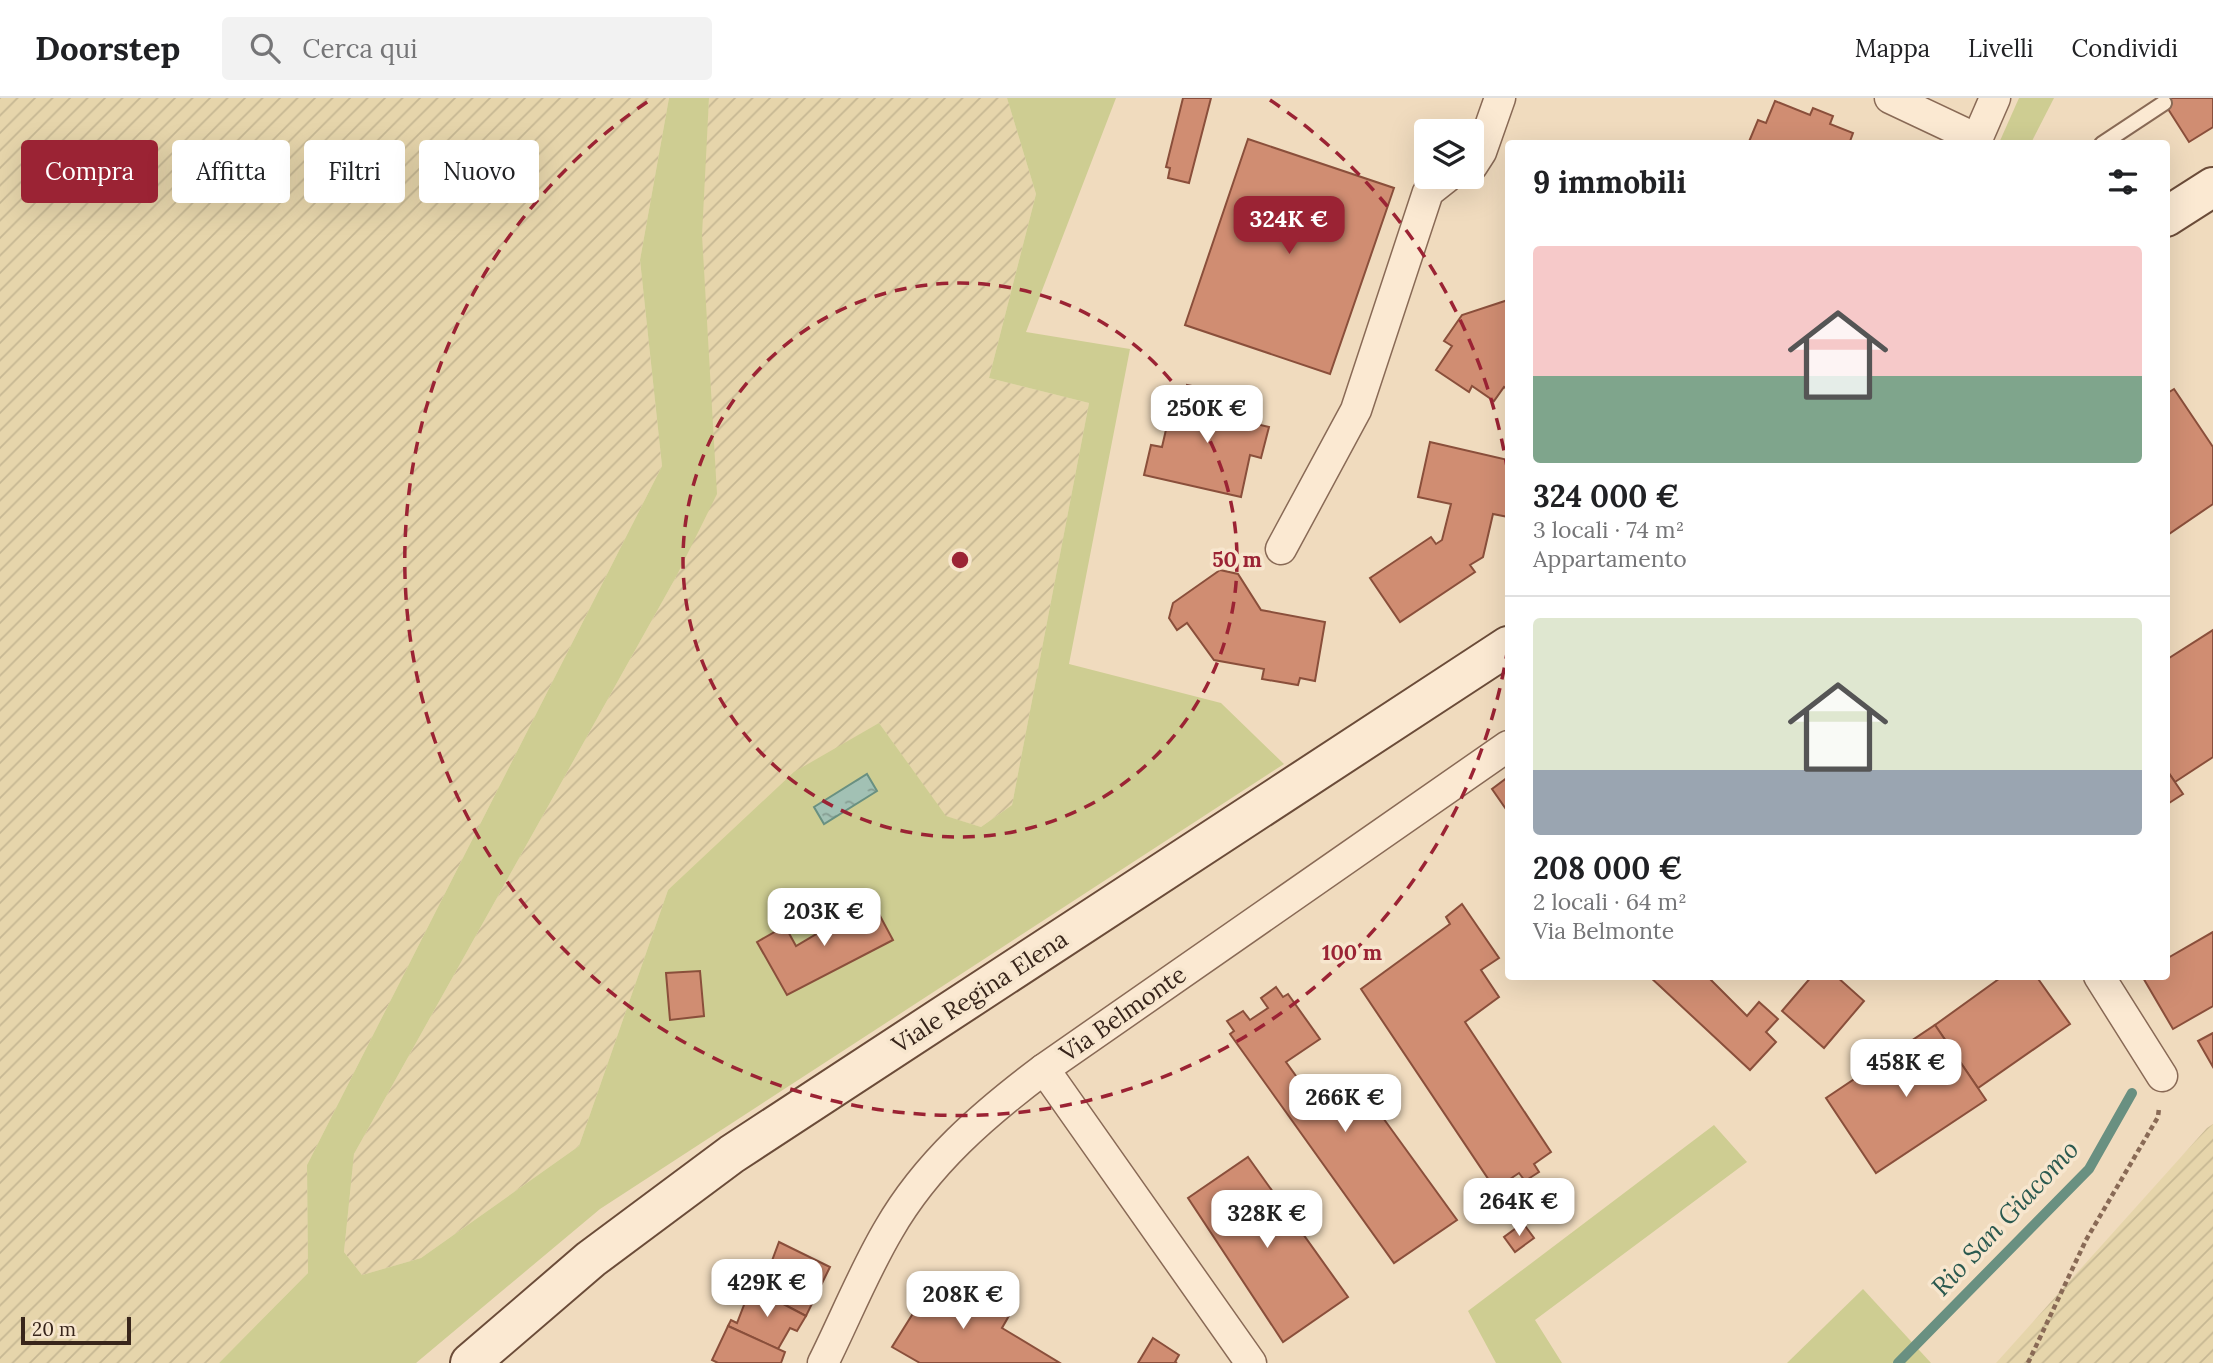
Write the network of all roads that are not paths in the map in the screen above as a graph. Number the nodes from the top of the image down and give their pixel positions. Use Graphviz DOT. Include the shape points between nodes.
graph roads {
  1 [pos="1500,98"];
  2 [pos="1890,98"];
  3 [pos="1995,98"];
  4 [pos="2164,103"];
  5 [pos="1974,140"];
  6 [pos="1976,140"];
  7 [pos="2108,140"];
  8 [pos="1484,143"];
  9 [pos="2213,187"];
  10 [pos="1432,189"];
  11 [pos="2170,214"];
  12 [pos="1281,549"];
  13 [pos="1505,648"];
  14 [pos="1505,748"];
  15 [pos="2102,980"];
  16 [pos="1044,1069"];
  17 [pos="2162,1076"];
  18 [pos="470,1363"];
  19 [pos="823,1363"];
  20 [pos="1251,1363"];
  1 -- 8 [label="street"];
  2 -- 5 [label="street"];
  3 -- 6 [label="street"];
  4 -- 7 [label="lane"];
  9 -- 11 [label="main road"];
  10 -- 12 [label="street" via="1356,410"];
  13 -- 18 [label="main road, Viale Regina Elena" via="732,1154 591,1259"];
  14 -- 16 [label="street, Via Belmonte"];
  15 -- 17 [label="street"];
  16 -- 19 [label="street, Via Belmonte" via="986,1113 911,1196 888,1229"];
  16 -- 20 [label="street"];
}
